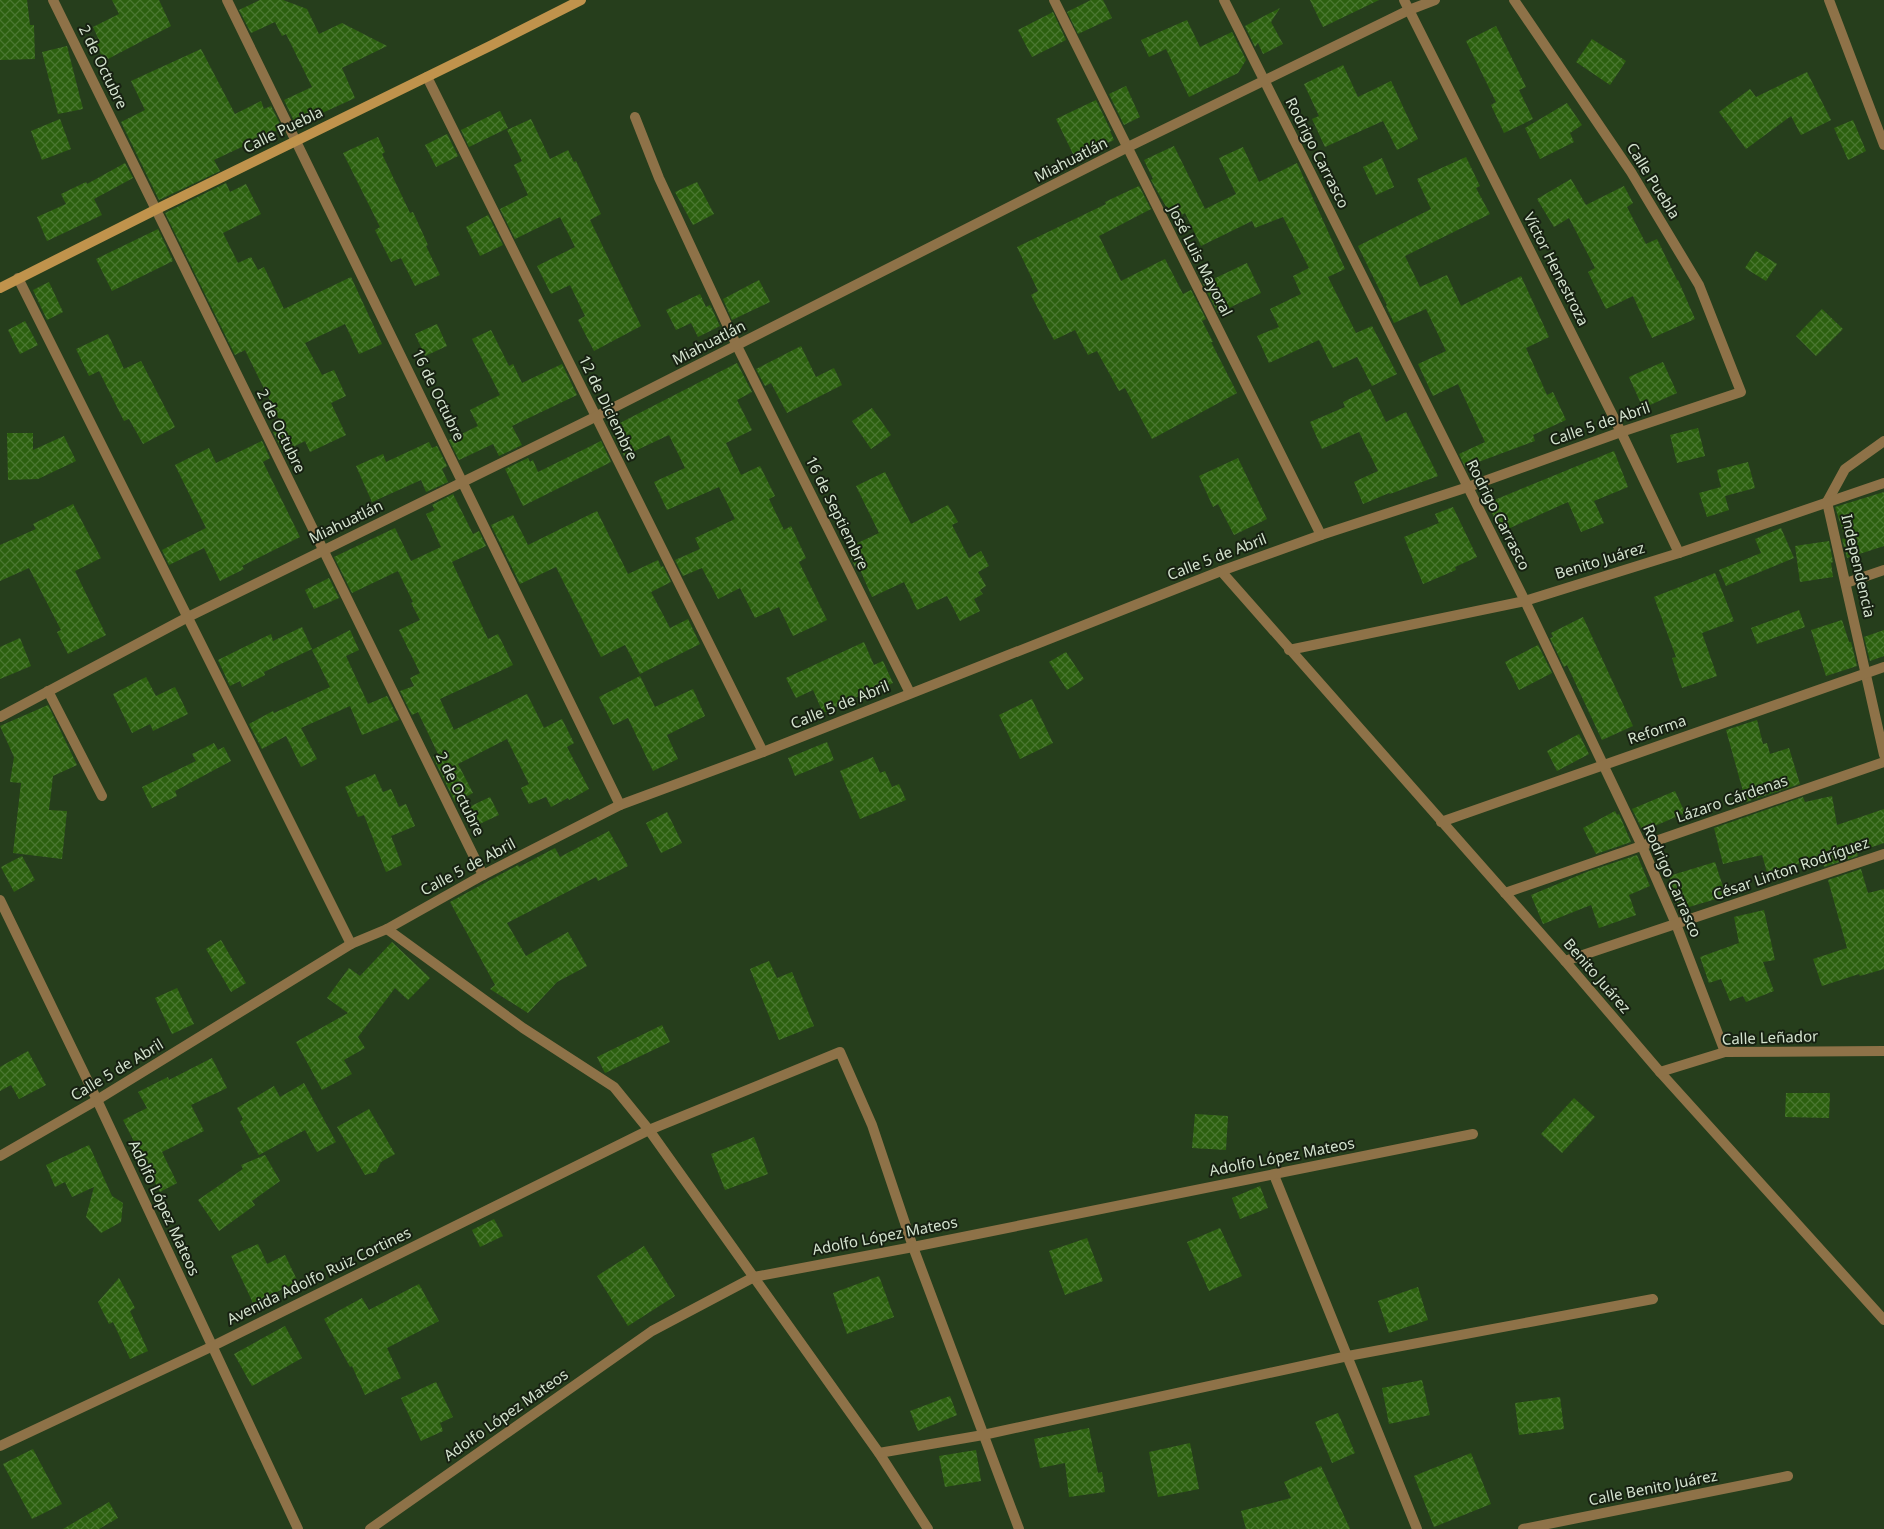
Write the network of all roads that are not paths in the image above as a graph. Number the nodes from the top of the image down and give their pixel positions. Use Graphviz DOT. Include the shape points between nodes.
graph roads {
  1 [pos="53,0"];
  2 [pos="227,0"];
  3 [pos="581,0"];
  4 [pos="1054,0"];
  5 [pos="1224,0"];
  6 [pos="1404,0"];
  7 [pos="1434,0"];
  8 [pos="1514,0"];
  9 [pos="1828,0"];
  10 [pos="1409,10"];
  11 [pos="427,77"];
  12 [pos="1264,81"];
  13 [pos="635,117"];
  14 [pos="296,140"];
  15 [pos="1884,145"];
  16 [pos="1126,148"];
  17 [pos="157,209"];
  18 [pos="18,278"];
  19 [pos="0,288"];
  20 [pos="737,346"];
  21 [pos="1741,392"];
  22 [pos="595,417"];
  23 [pos="1621,432"];
  24 [pos="1884,441"];
  25 [pos="463,482"];
  26 [pos="1884,483"];
  27 [pos="1468,488"];
  28 [pos="1828,502"];
  29 [pos="1321,535"];
  30 [pos="323,550"];
  31 [pos="1678,553"];
  32 [pos="1884,570"];
  33 [pos="1221,571"];
  34 [pos="1846,583"];
  35 [pos="1524,600"];
  36 [pos="188,617"];
  37 [pos="1289,650"];
  38 [pos="1884,667"];
  39 [pos="1867,673"];
  40 [pos="48,691"];
  41 [pos="910,693"];
  42 [pos="0,717"];
  43 [pos="763,752"];
  44 [pos="1884,755"];
  45 [pos="1884,762"];
  46 [pos="1602,764"];
  47 [pos="102,796"];
  48 [pos="620,805"];
  49 [pos="1441,822"];
  50 [pos="1642,846"];
  51 [pos="1884,854"];
  52 [pos="482,874"];
  53 [pos="1505,893"];
  54 [pos="1,903"];
  55 [pos="1676,924"];
  56 [pos="387,929"];
  57 [pos="351,944"];
  58 [pos="1565,961"];
  59 [pos="1884,1051"];
  60 [pos="1725,1052"];
  61 [pos="1660,1072"];
  62 [pos="97,1100"];
  63 [pos="649,1130"];
  64 [pos="1472,1134"];
  65 [pos="0,1156"];
  66 [pos="1274,1175"];
  67 [pos="912,1247"];
  68 [pos="754,1277"];
  69 [pos="1653,1299"];
  70 [pos="1884,1320"];
  71 [pos="212,1346"];
  72 [pos="1348,1356"];
  73 [pos="983,1435"];
  74 [pos="0,1446"];
  75 [pos="879,1453"];
  76 [pos="1788,1476"];
  77 [pos="298,1529"];
  78 [pos="370,1529"];
  79 [pos="928,1529"];
  80 [pos="1019,1529"];
  81 [pos="1417,1529"];
  82 [pos="1523,1529"];
  1 -- 17 [label="street, 2 de Octubre"];
  2 -- 14 [label="street, 16 de Octubre"];
  3 -- 11 [label="street, Calle Puebla"];
  4 -- 16 [label="street, José Luis Mayoral"];
  5 -- 12 [label="street, Rodrigo Carrasco"];
  6 -- 10 [label="street, Víctor Henestroza"];
  7 -- 10 [label="street, Miahuatlán"];
  8 -- 21 [label="street, Calle Puebla" via="1631,172 1698,285"];
  9 -- 15 [label="street"];
  10 -- 12 [label="street, Miahuatlán"];
  10 -- 23 [label="street, Víctor Henestroza"];
  11 -- 14 [label="street, Calle Puebla"];
  11 -- 22 [label="street, 12 de Diciembre"];
  12 -- 16 [label="street, Miahuatlán"];
  12 -- 27 [label="street, Rodrigo Carrasco"];
  13 -- 20 [label="street, 16 de Septiembre" via="659,178"];
  14 -- 17 [label="street, Calle Puebla"];
  14 -- 25 [label="street, 16 de Octubre"];
  16 -- 20 [label="street, Miahuatlán"];
  16 -- 29 [label="street, José Luis Mayoral"];
  17 -- 18 [label="street, Calle Puebla"];
  17 -- 30 [label="street, 2 de Octubre"];
  18 -- 19 [label="street, Calle Puebla"];
  18 -- 36 [label="street"];
  20 -- 22 [label="street, Miahuatlán"];
  20 -- 41 [label="street, 16 de Septiembre"];
  21 -- 23 [label="street, Calle 5 de Abril"];
  22 -- 25 [label="street, Miahuatlán"];
  22 -- 43 [label="street, 12 de Diciembre"];
  23 -- 27 [label="street, Calle 5 de Abril"];
  23 -- 31 [label="street, Víctor Henestroza"];
  24 -- 28 [label="street" via="1845,469"];
  25 -- 30 [label="street, Miahuatlán"];
  25 -- 48 [label="street, 16 de Octubre"];
  26 -- 28 [label="street, Benito Juárez"];
  27 -- 29 [label="street, Calle 5 de Abril"];
  27 -- 35 [label="street, Rodrigo Carrasco"];
  28 -- 31 [label="street, Benito Juárez"];
  28 -- 34 [label="street, Independencia"];
  29 -- 33 [label="street, Calle 5 de Abril"];
  30 -- 36 [label="street, Miahuatlán"];
  30 -- 52 [label="street, 2 de Octubre"];
  31 -- 35 [label="street, Benito Juárez"];
  32 -- 34 [label="street"];
  33 -- 37 [label="street, Benito Juárez"];
  33 -- 41 [label="street, Calle 5 de Abril"];
  34 -- 39 [label="street, Independencia"];
  35 -- 37 [label="street, Benito Juárez"];
  35 -- 46 [label="street, Rodrigo Carrasco"];
  36 -- 40 [label="street, Miahuatlán"];
  36 -- 57 [label="street"];
  37 -- 49 [label="street, Benito Juárez"];
  38 -- 39 [label="street, Reforma"];
  39 -- 44 [label="street, Independencia"];
  39 -- 46 [label="street, Reforma"];
  40 -- 42 [label="street, Miahuatlán"];
  40 -- 47 [label="street"];
  41 -- 43 [label="street, Calle 5 de Abril"];
  43 -- 48 [label="street, Calle 5 de Abril"];
  45 -- 50 [label="street, Lázaro Cárdenas"];
  46 -- 49 [label="street, Reforma"];
  46 -- 50 [label="street, Rodrigo Carrasco"];
  48 -- 52 [label="street, Calle 5 de Abril"];
  49 -- 53 [label="street, Benito Juárez"];
  50 -- 53 [label="street, Lázaro Cárdenas"];
  50 -- 55 [label="street, Rodrigo Carrasco"];
  51 -- 55 [label="street, César Linton Rodríguez"];
  52 -- 56 [label="street, Calle 5 de Abril"];
  53 -- 58 [label="street, Benito Juárez"];
  54 -- 62 [label="street, Adolfo López Mateos"];
  55 -- 58 [label="street, César Linton Rodríguez"];
  55 -- 60 [label="street, Rodrigo Carrasco"];
  56 -- 57 [label="street, Calle 5 de Abril"];
  56 -- 63 [label="street" via="524,1028 614,1087"];
  57 -- 62 [label="street, Calle 5 de Abril"];
  58 -- 61 [label="street, Benito Juárez"];
  59 -- 60 [label="street, Calle Leñador"];
  60 -- 61 [label="street, Calle Leñador"];
  61 -- 70 [label="street, Benito Juárez"];
  62 -- 65 [label="street, Calle 5 de Abril"];
  62 -- 71 [label="street, Adolfo López Mateos"];
  63 -- 67 [label="street, Avenida Adolfo Ruiz Cortines" via="840,1052 872,1125"];
  63 -- 68 [label="street"];
  63 -- 71 [label="street, Avenida Adolfo Ruiz Cortines"];
  64 -- 66 [label="street, Adolfo López Mateos"];
  66 -- 67 [label="street, Adolfo López Mateos"];
  66 -- 72 [label="street"];
  67 -- 68 [label="street, Adolfo López Mateos"];
  67 -- 73 [label="street"];
  68 -- 75 [label="street"];
  68 -- 78 [label="street, Adolfo López Mateos" via="652,1331"];
  69 -- 72 [label="street"];
  71 -- 74 [label="street, Avenida Adolfo Ruiz Cortines"];
  71 -- 77 [label="street, Adolfo López Mateos"];
  72 -- 73 [label="street"];
  72 -- 81 [label="street"];
  73 -- 75 [label="street"];
  73 -- 80 [label="street"];
  75 -- 79 [label="street"];
  76 -- 82 [label="street, Calle Benito Juárez"];
}
